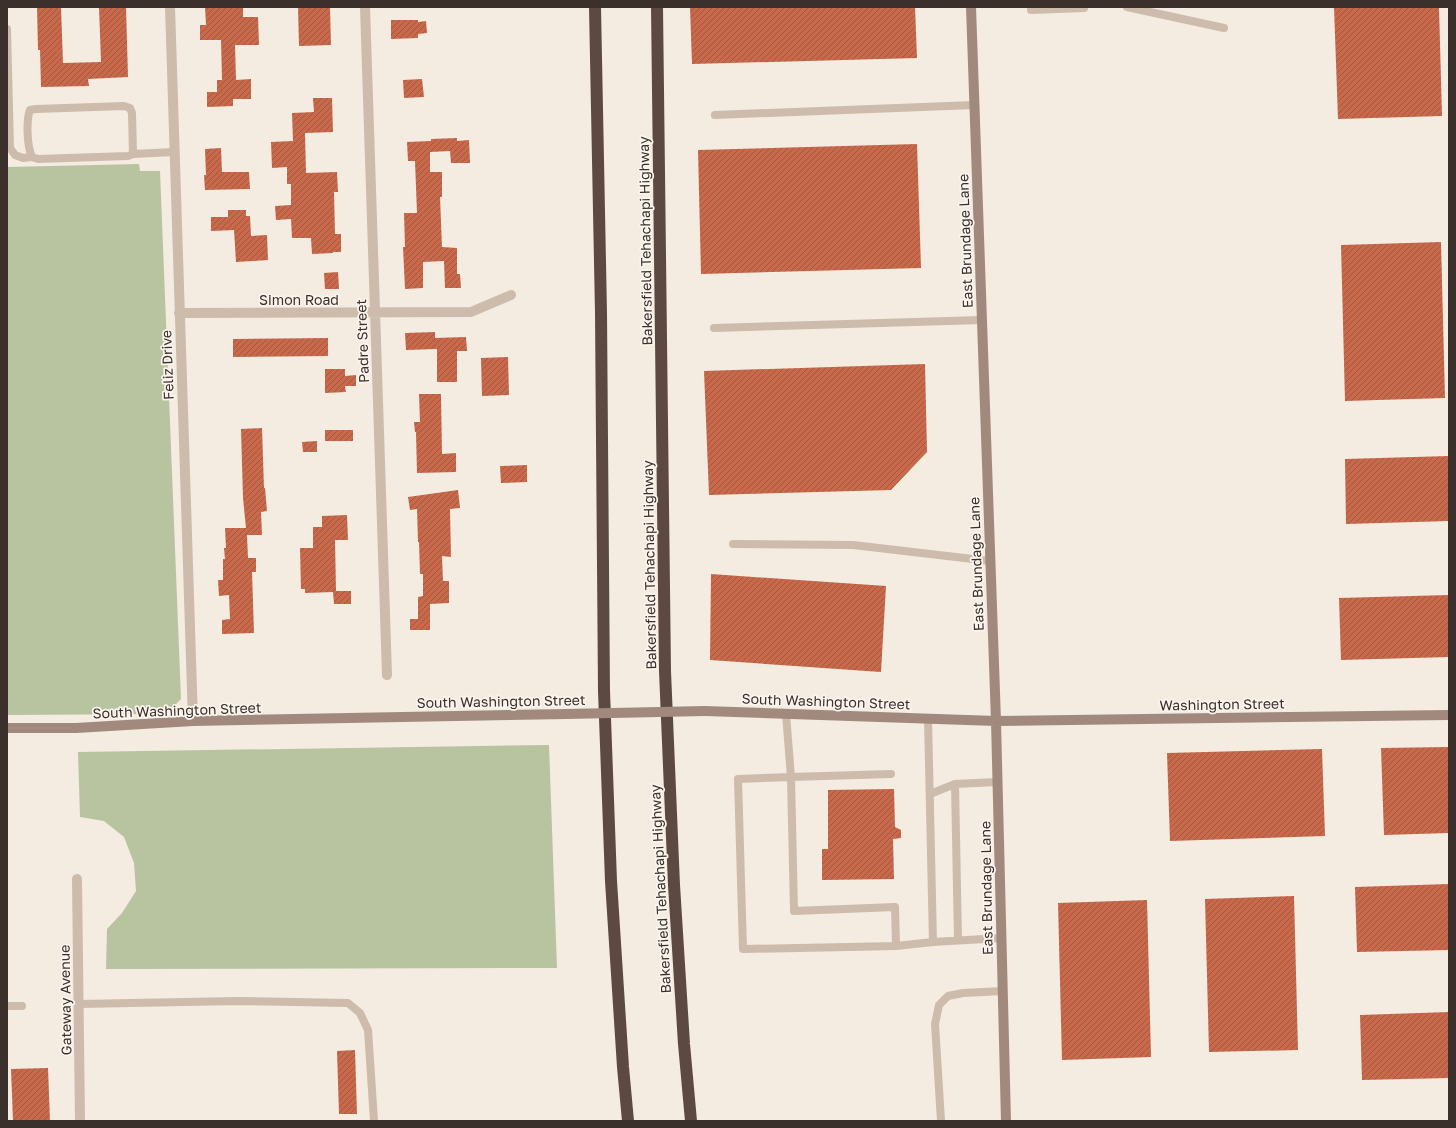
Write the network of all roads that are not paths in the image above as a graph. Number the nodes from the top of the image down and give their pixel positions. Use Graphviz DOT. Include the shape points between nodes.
graph roads {
  1 [pos="170,7"];
  2 [pos="365,7"];
  3 [pos="595,7"];
  4 [pos="657,7"];
  5 [pos="971,7"];
  6 [pos="1030,7"];
  7 [pos="1127,7"];
  8 [pos="1084,8"];
  9 [pos="1224,28"];
  10 [pos="7,29"];
  11 [pos="974,105"];
  12 [pos="714,115"];
  13 [pos="174,152"];
  14 [pos="133,154"];
  15 [pos="32,157"];
  16 [pos="511,295"];
  17 [pos="375,312"];
  18 [pos="179,313"];
  19 [pos="982,320"];
  20 [pos="714,328"];
  21 [pos="733,544"];
  22 [pos="990,561"];
  23 [pos="387,675"];
  24 [pos="786,714"];
  25 [pos="1449,715"];
  26 [pos="928,718"];
  27 [pos="193,721"];
  28 [pos="996,721"];
  29 [pos="7,728"];
  30 [pos="891,774"];
  31 [pos="791,777"];
  32 [pos="997,782"];
  33 [pos="954,784"];
  34 [pos="930,794"];
  35 [pos="78,879"];
  36 [pos="1001,938"];
  37 [pos="958,940"];
  38 [pos="933,942"];
  39 [pos="896,946"];
  40 [pos="1003,991"];
  41 [pos="79,1004"];
  42 [pos="7,1006"];
  43 [pos="22,1006"];
  44 [pos="80,1121"];
  45 [pos="374,1121"];
  46 [pos="628,1121"];
  47 [pos="691,1121"];
  48 [pos="940,1121"];
  49 [pos="1006,1121"];
  1 -- 13 [label="street, Feliz Drive"];
  2 -- 17 [label="street, Padre Street"];
  3 -- 46 [label="highway" via="602,313 604,698 611,881"];
  4 -- 47 [label="highway, Bakersfield Tehachapi Highway" via="665,671 674,885"];
  5 -- 11 [label="street, East Brundage Lane"];
  6 -- 8 [label="lane" via="1031,10"];
  7 -- 9 [label="lane"];
  10 -- 15 [label="lane" via="10,148 15,155 23,158"];
  11 -- 12 [label="lane"];
  11 -- 19 [label="street, East Brundage Lane"];
  13 -- 14 [label="lane"];
  13 -- 18 [label="street, Feliz Drive"];
  14 -- 15 [label="lane" via="38,159"];
  14 -- 15 [label="lane" via="130,108 36,108 30,110 28,116 29,152"];
  16 -- 17 [label="street, Simon Road" via="471,312"];
  17 -- 18 [label="street, Simon Road"];
  17 -- 23 [label="street, Padre Street"];
  18 -- 27 [label="street, Feliz Drive"];
  19 -- 20 [label="lane"];
  19 -- 22 [label="street, East Brundage Lane"];
  21 -- 22 [label="lane" via="853,545"];
  22 -- 28 [label="street, East Brundage Lane"];
  24 -- 26 [label="street, South Washington Street"];
  24 -- 27 [label="street, South Washington Street, bridge" via="705,711"];
  24 -- 31 [label="lane"];
  25 -- 28 [label="street, Washington Street"];
  26 -- 28 [label="street, South Washington Street"];
  26 -- 34 [label="lane"];
  27 -- 29 [label="street, South Washington Street" via="76,728"];
  28 -- 32 [label="street, East Brundage Lane"];
  30 -- 31 [label="lane"];
  31 -- 39 [label="lane" via="794,911 895,907"];
  31 -- 39 [label="lane" via="738,779 743,948"];
  32 -- 33 [label="lane"];
  32 -- 36 [label="street, East Brundage Lane"];
  33 -- 34 [label="lane"];
  33 -- 37 [label="lane"];
  34 -- 38 [label="lane"];
  35 -- 41 [label="street, Gateway Avenue"];
  36 -- 37 [label="lane"];
  36 -- 40 [label="street, East Brundage Lane"];
  37 -- 38 [label="lane"];
  38 -- 39 [label="lane"];
  40 -- 48 [label="lane" via="948,996 939,1005 935,1024"];
  40 -- 49 [label="street, East Brundage Lane"];
  41 -- 44 [label="street, Gateway Avenue"];
  41 -- 45 [label="lane" via="237,1001 348,1003 360,1013 368,1030"];
  42 -- 43 [label="lane"];
}
